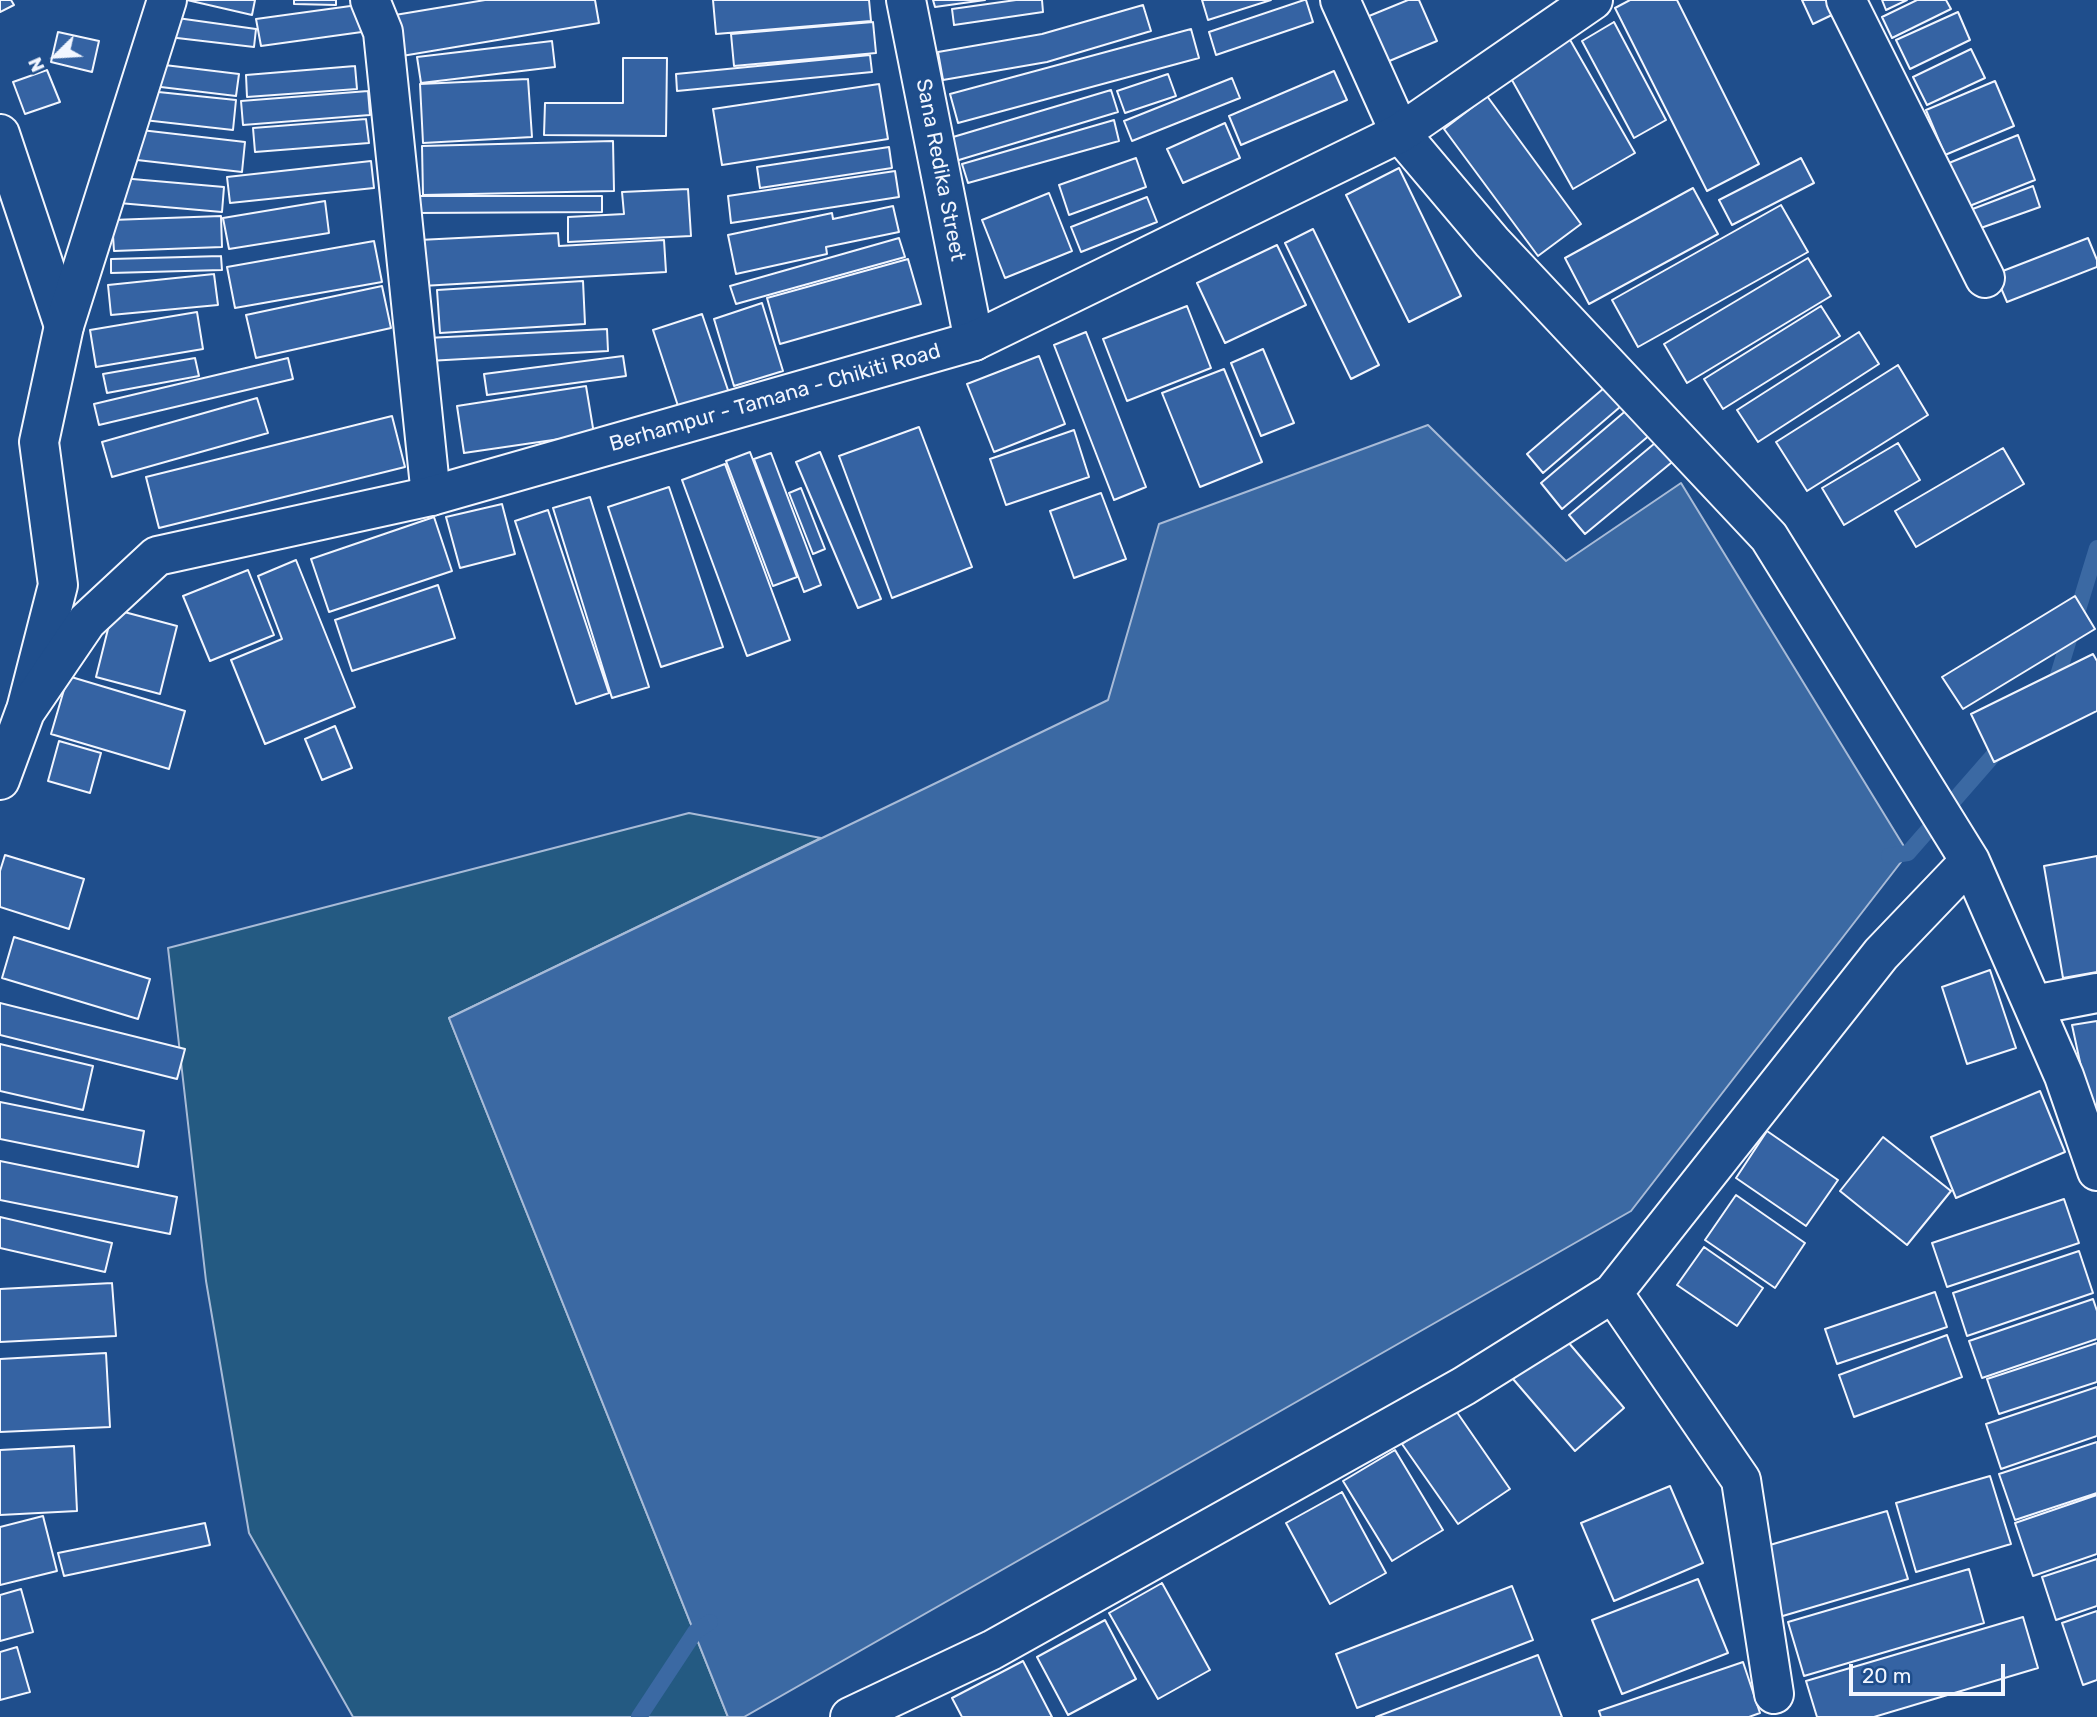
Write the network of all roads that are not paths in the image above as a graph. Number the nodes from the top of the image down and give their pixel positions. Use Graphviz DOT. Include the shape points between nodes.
graph roads {
  1 [pos="167,0"];
  2 [pos="370,0"];
  3 [pos="906,0"];
  4 [pos="1340,0"];
  5 [pos="1593,0"];
  6 [pos="1846,0"];
  7 [pos="1400,133"];
  8 [pos="0,134"];
  9 [pos="1985,278"];
  10 [pos="64,326"];
  11 [pos="974,341"];
  12 [pos="431,496"];
  13 [pos="25,712"];
  14 [pos="0,780"];
  15 [pos="1970,861"];
  16 [pos="2097,993"];
  17 [pos="2034,1005"];
  18 [pos="2097,1171"];
  19 [pos="1613,1293"];
  20 [pos="1775,1697"];
  21 [pos="850,1717"];
  1 -- 10 [label="street"];
  2 -- 12 [label="street" via="383,32"];
  3 -- 11 [label="street, Sana Redika Street"];
  4 -- 7 [label="street"];
  5 -- 7 [label="street, Berhampur - Tamana - Chikiti Road"];
  6 -- 9 [label="street"];
  7 -- 11 [label="street, Berhampur - Tamana - Chikiti Road"];
  7 -- 15 [label="street" via="1492,242 1769,537"];
  8 -- 10 [label="street"];
  10 -- 13 [label="street" via="39,442 58,586"];
  11 -- 12 [label="street, Berhampur - Tamana - Chikiti Road"];
  12 -- 13 [label="street, Berhampur - Tamana - Chikiti Road" via="157,556 87,621"];
  13 -- 14 [label="street, Berhampur - Tamana - Chikiti Road"];
  15 -- 17 [label="street"];
  15 -- 19 [label="street" via="1881,954"];
  16 -- 17 [label="street"];
  17 -- 18 [label="street"];
  19 -- 20 [label="street" via="1741,1480"];
  19 -- 21 [label="street" via="1464,1385 992,1650"];
}
